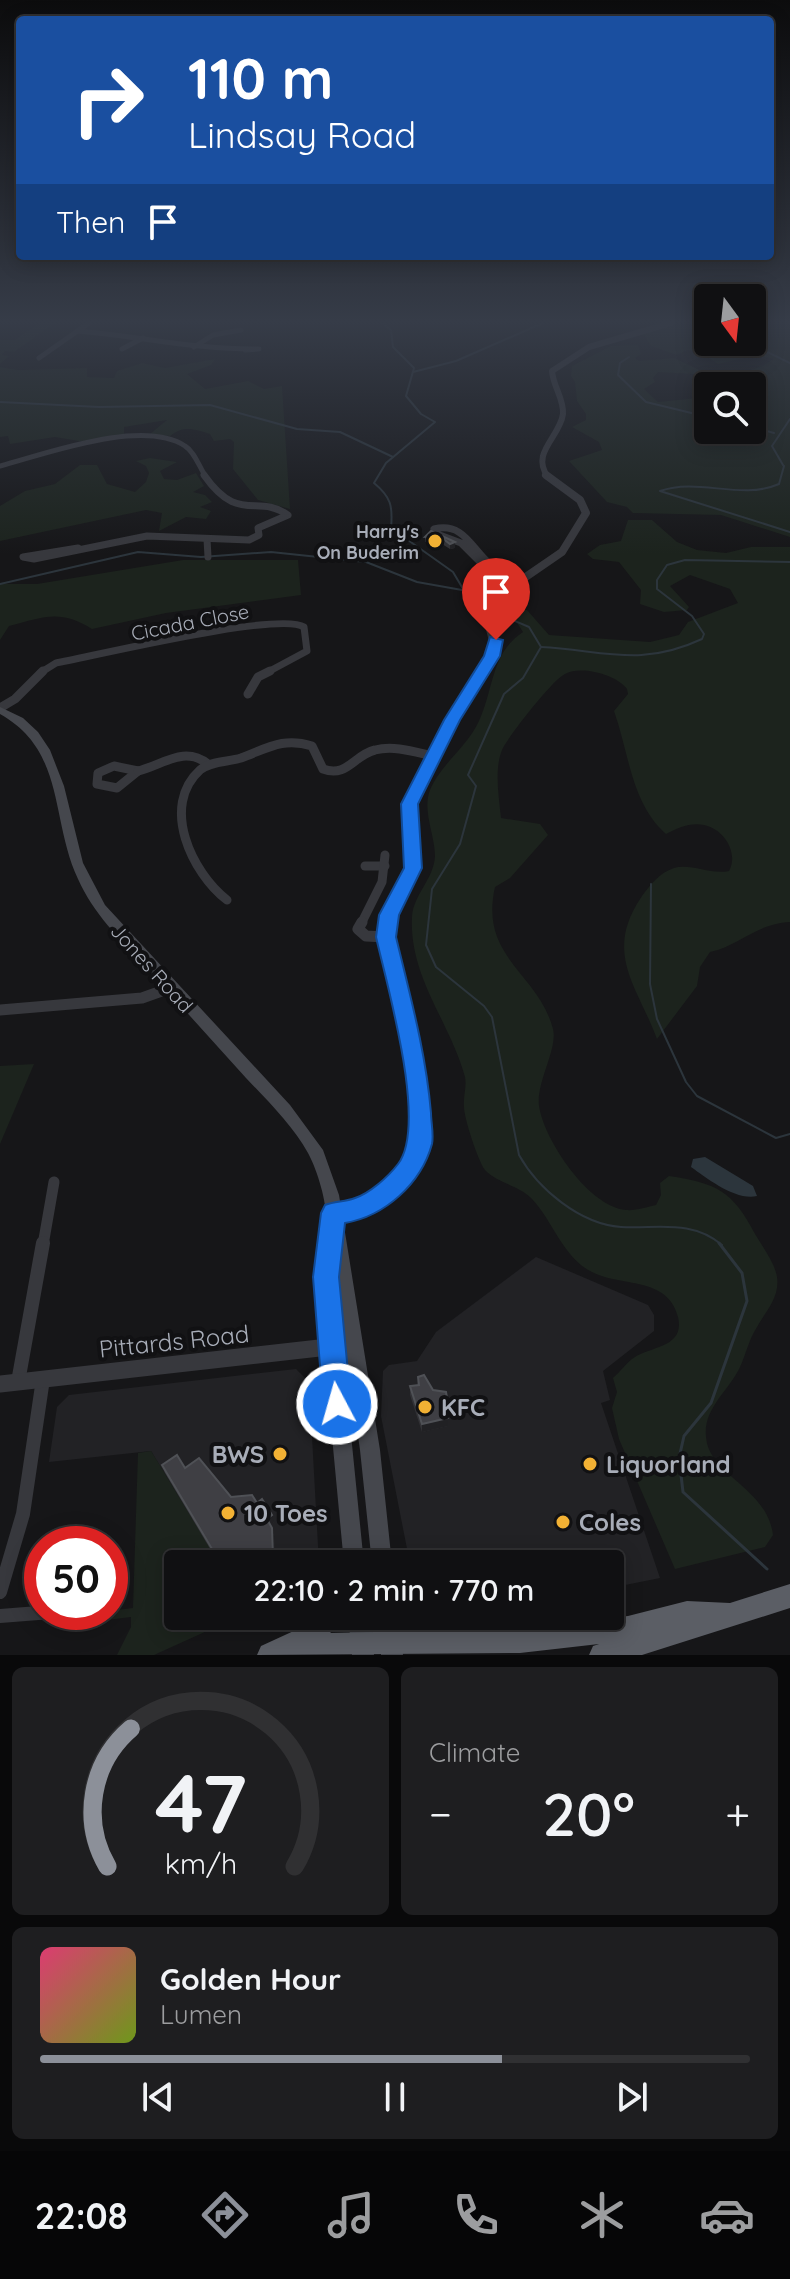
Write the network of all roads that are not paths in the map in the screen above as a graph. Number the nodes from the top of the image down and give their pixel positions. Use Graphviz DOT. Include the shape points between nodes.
graph roads {
  1 [pos="561,400"];
  2 [pos="0,466"];
  3 [pos="207,539"];
  4 [pos="78,548"];
  5 [pos="208,557"];
  6 [pos="517,581"];
  7 [pos="248,694"];
  8 [pos="3,711"];
  9 [pos="433,756"];
  10 [pos="208,764"];
  11 [pos="138,771"];
  12 [pos="365,866"];
  13 [pos="227,900"];
  14 [pos="386,937"];
  15 [pos="170,988"];
  16 [pos="0,1010"];
  17 [pos="54,1182"];
  18 [pos="334,1213"];
  19 [pos="352,1342"];
  20 [pos="331,1347"];
  21 [pos="43,1379"];
  22 [pos="18,1382"];
  23 [pos="0,1384"];
  24 [pos="353,1550"];
  25 [pos="381,1550"];
  26 [pos="0,1592"];
  27 [pos="790,1596"];
  28 [pos="24,1614"];
  29 [pos="732,1615"];
  30 [pos="0,1616"];
  31 [pos="313,1630"];
  32 [pos="435,1630"];
  33 [pos="297,1643"];
  34 [pos="449,1643"];
  35 [pos="362,1649"];
  36 [pos="391,1649"];
  37 [pos="270,1655"];
  38 [pos="602,1655"];
  1 -- 6 [label="street" via="557,432 542,455 542,466 581,500 586,513 567,548"];
  2 -- 3 [label="street" via="129,436 152,436 187,447 225,501 288,515 265,522 259,535 249,540"];
  3 -- 4 [label="street" via="147,536"];
  3 -- 5 [label="street"];
  4 -- 4 [label="street" via="34,559 23,557 31,554"];
  6 -- 6 [label="street" via="487,569 461,543 434,529 446,526 462,532 492,565"];
  6 -- 9 [label="street" via="488,603 486,617 496,640 492,656"];
  7 -- 8 [label="street, Cicada Close" via="258,677 307,651 304,627 259,624 56,663 36,673"];
  8 -- 15 [label="main road, Jones Road" via="37,734 48,750 73,849 94,899"];
  9 -- 10 [label="street" via="379,749 363,753 343,772 332,773 323,769 312,746 285,741"];
  9 -- 14 [label="street" via="409,804 413,868 389,915"];
  10 -- 11 [label="street" via="188,752"];
  10 -- 13 [label="street" via="194,777 183,824 208,887"];
  12 -- 14 [label="street" via="385,861 382,882 358,929 366,936"];
  14 -- 18 [label="street" via="416,1071 421,1142 413,1163 393,1186 362,1208"];
  15 -- 16 [label="street" via="142,998"];
  15 -- 18 [label="main road, Jones Road" via="308,1138 325,1172"];
  17 -- 22 [label="street"];
  18 -- 19 [label="main road, Jones Road"];
  18 -- 20 [label="main road, Jones Road" via="326,1277"];
  19 -- 20 [label="street, Pittards Road"];
  19 -- 25 [label="main road, Jones Road"];
  20 -- 21 [label="street, Pittards Road"];
  20 -- 24 [label="main road, Jones Road"];
  21 -- 22 [label="street, Pittards Road"];
  21 -- 26 [label="street" via="26,1507"];
  22 -- 23 [label="street, Pittards Road"];
  27 -- 29 [label="highway"];
  28 -- 30 [label="street"];
  29 -- 34 [label="highway" via="687,1613 595,1633"];
  29 -- 38 [label="highway"];
  31 -- 33 [label="highway"];
  32 -- 34 [label="highway"];
  33 -- 35 [label="highway"];
  33 -- 37 [label="highway"];
  34 -- 36 [label="highway"];
  35 -- 36 [label="highway"];
}
